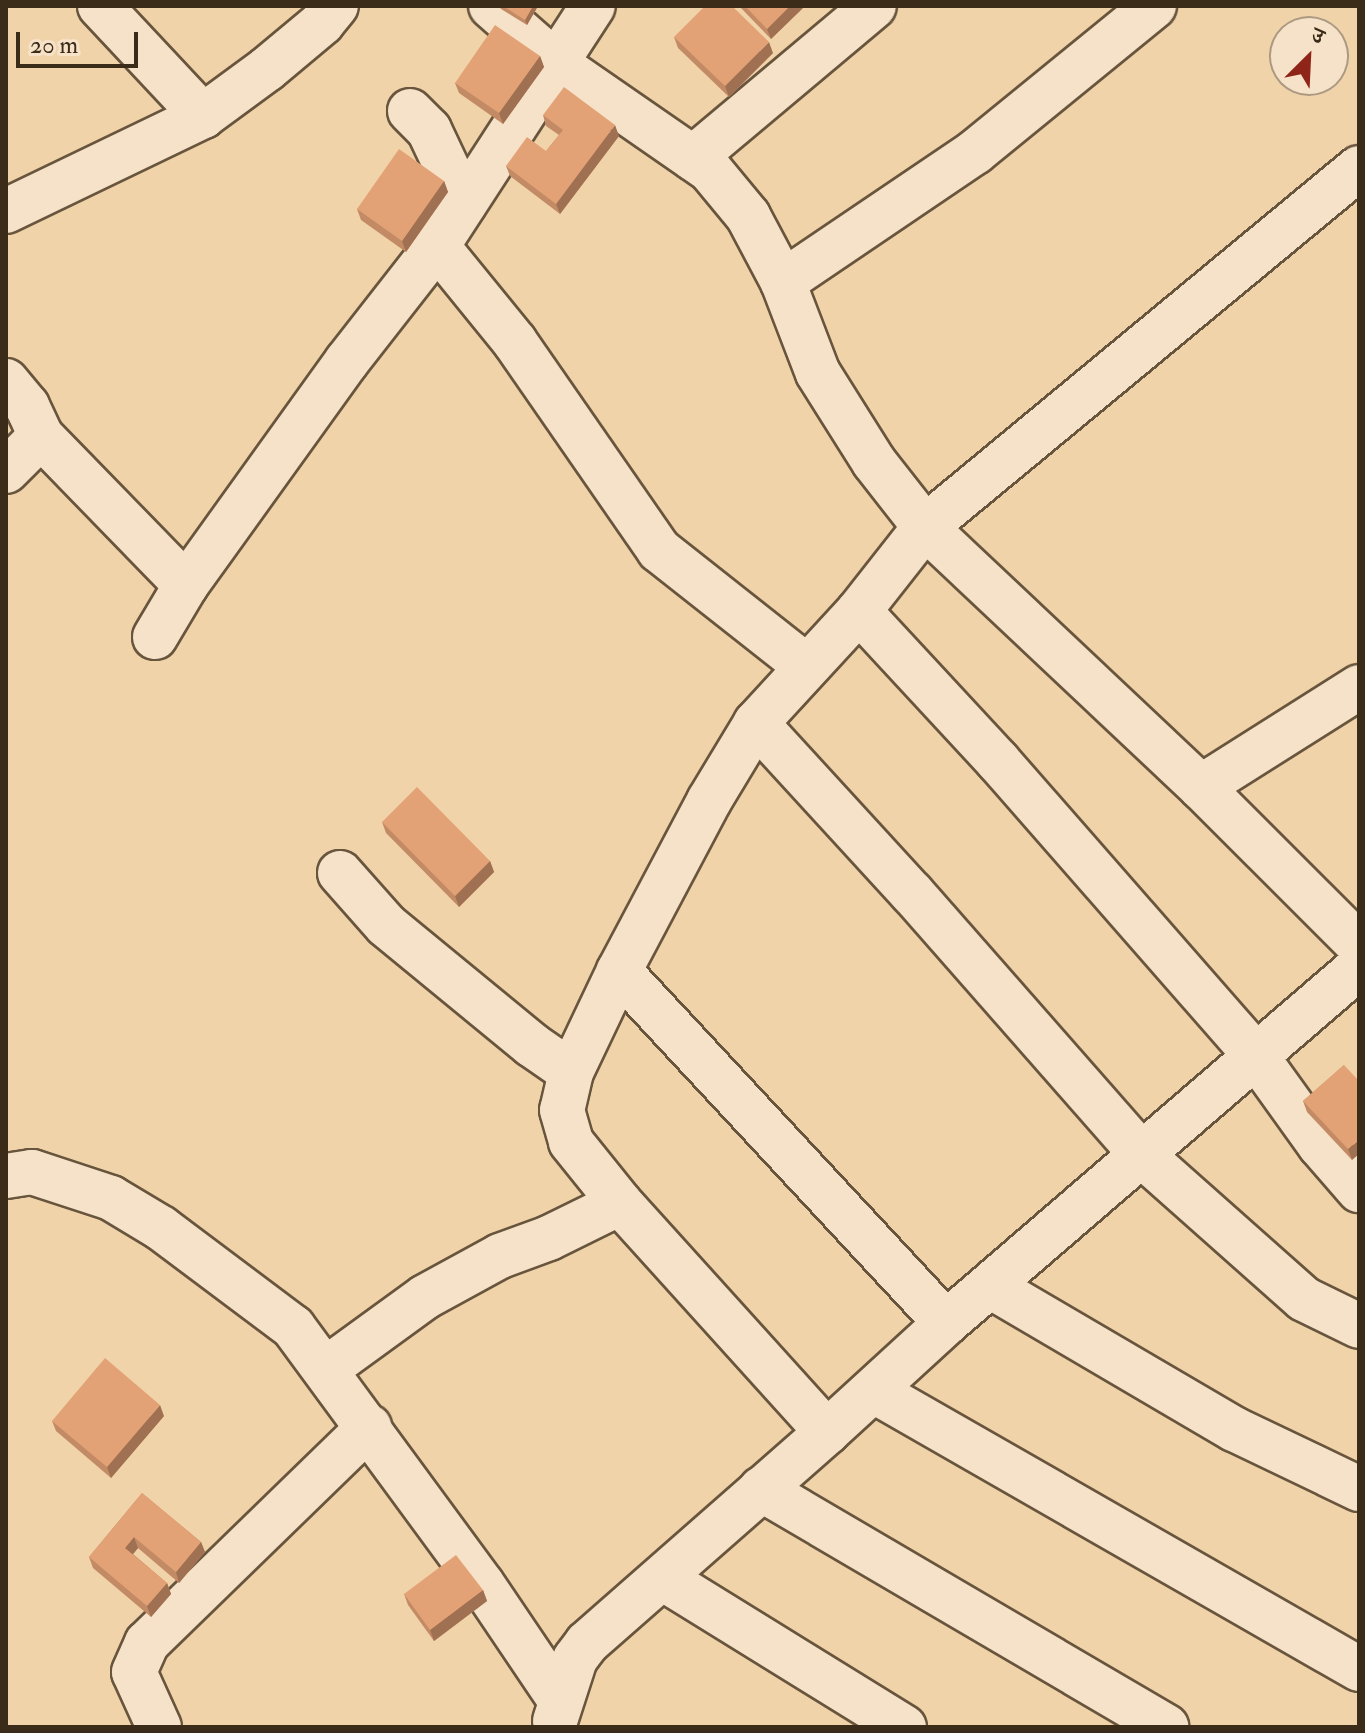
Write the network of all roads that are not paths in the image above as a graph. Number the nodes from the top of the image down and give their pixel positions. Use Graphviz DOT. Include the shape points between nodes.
graph roads {
  1 [pos="100,6"];
  2 [pos="491,6"];
  3 [pos="593,6"];
  4 [pos="874,6"];
  5 [pos="1154,6"];
  6 [pos="323,12"];
  7 [pos="557,64"];
  8 [pos="410,111"];
  9 [pos="203,116"];
  10 [pos="693,158"];
  11 [pos="1359,168"];
  12 [pos="464,204"];
  13 [pos="6,211"];
  14 [pos="437,246"];
  15 [pos="783,282"];
  16 [pos="6,381"];
  17 [pos="41,436"];
  18 [pos="6,471"];
  19 [pos="925,527"];
  20 [pos="186,585"];
  21 [pos="859,611"];
  22 [pos="155,637"];
  23 [pos="806,666"];
  24 [pos="1359,687"];
  25 [pos="756,723"];
  26 [pos="1201,787"];
  27 [pos="340,873"];
  28 [pos="1359,945"];
  29 [pos="619,971"];
  30 [pos="1352,987"];
  31 [pos="1256,1056"];
  32 [pos="571,1072"];
  33 [pos="1143,1156"];
  34 [pos="6,1176"];
  35 [pos="1359,1190"];
  36 [pos="620,1203"];
  37 [pos="990,1286"];
  38 [pos="946,1323"];
  39 [pos="1359,1326"];
  40 [pos="326,1369"];
  41 [pos="874,1391"];
  42 [pos="369,1427"];
  43 [pos="827,1432"];
  44 [pos="761,1489"];
  45 [pos="1359,1489"];
  46 [pos="664,1579"];
  47 [pos="1359,1669"];
  48 [pos="557,1714"];
  49 [pos="159,1727"];
  50 [pos="904,1727"];
  51 [pos="1166,1727"];
  1 -- 9 [label="street"];
  2 -- 7 [label="street"];
  3 -- 7 [label="street"];
  4 -- 10 [label="street"];
  5 -- 15 [label="street" via="975,152"];
  6 -- 9 [label="street"];
  7 -- 10 [label="street"];
  7 -- 12 [label="street"];
  8 -- 12 [label="street" via="429,130"];
  9 -- 13 [label="street"];
  10 -- 15 [label="street" via="710,170 748,216"];
  11 -- 19 [label="street"];
  12 -- 14 [label="street"];
  14 -- 20 [label="street"];
  14 -- 23 [label="street" via="515,342 659,550"];
  15 -- 19 [label="street" via="818,373 874,462"];
  16 -- 17 [label="street" via="27,406"];
  17 -- 18 [label="street"];
  17 -- 20 [label="street"];
  19 -- 21 [label="street"];
  19 -- 26 [label="street"];
  20 -- 22 [label="street"];
  21 -- 23 [label="street"];
  21 -- 31 [label="street"];
  23 -- 25 [label="street"];
  24 -- 26 [label="street"];
  25 -- 29 [label="street"];
  25 -- 33 [label="street"];
  26 -- 28 [label="street"];
  27 -- 32 [label="street" via="386,925"];
  29 -- 32 [label="street"];
  29 -- 38 [label="street"];
  30 -- 31 [label="street"];
  31 -- 33 [label="street"];
  31 -- 35 [label="street"];
  32 -- 36 [label="street" via="562,1110 571,1142"];
  33 -- 37 [label="street"];
  33 -- 39 [label="street" via="1304,1299"];
  34 -- 40 [label="street" via="32,1172 70,1182 111,1198 161,1228 293,1327"];
  36 -- 40 [label="street" via="500,1256 425,1297"];
  36 -- 43 [label="street"];
  37 -- 38 [label="street"];
  37 -- 45 [label="street" via="1234,1429"];
  38 -- 41 [label="street"];
  40 -- 42 [label="street"];
  41 -- 43 [label="street"];
  41 -- 47 [label="street"];
  42 -- 48 [label="street" via="482,1584"];
  42 -- 49 [label="street" via="147,1643 134,1672"];
  43 -- 44 [label="street"];
  44 -- 46 [label="street"];
  44 -- 51 [label="street"];
  46 -- 48 [label="street" via="587,1643 575,1659"];
  46 -- 50 [label="street"];
}
